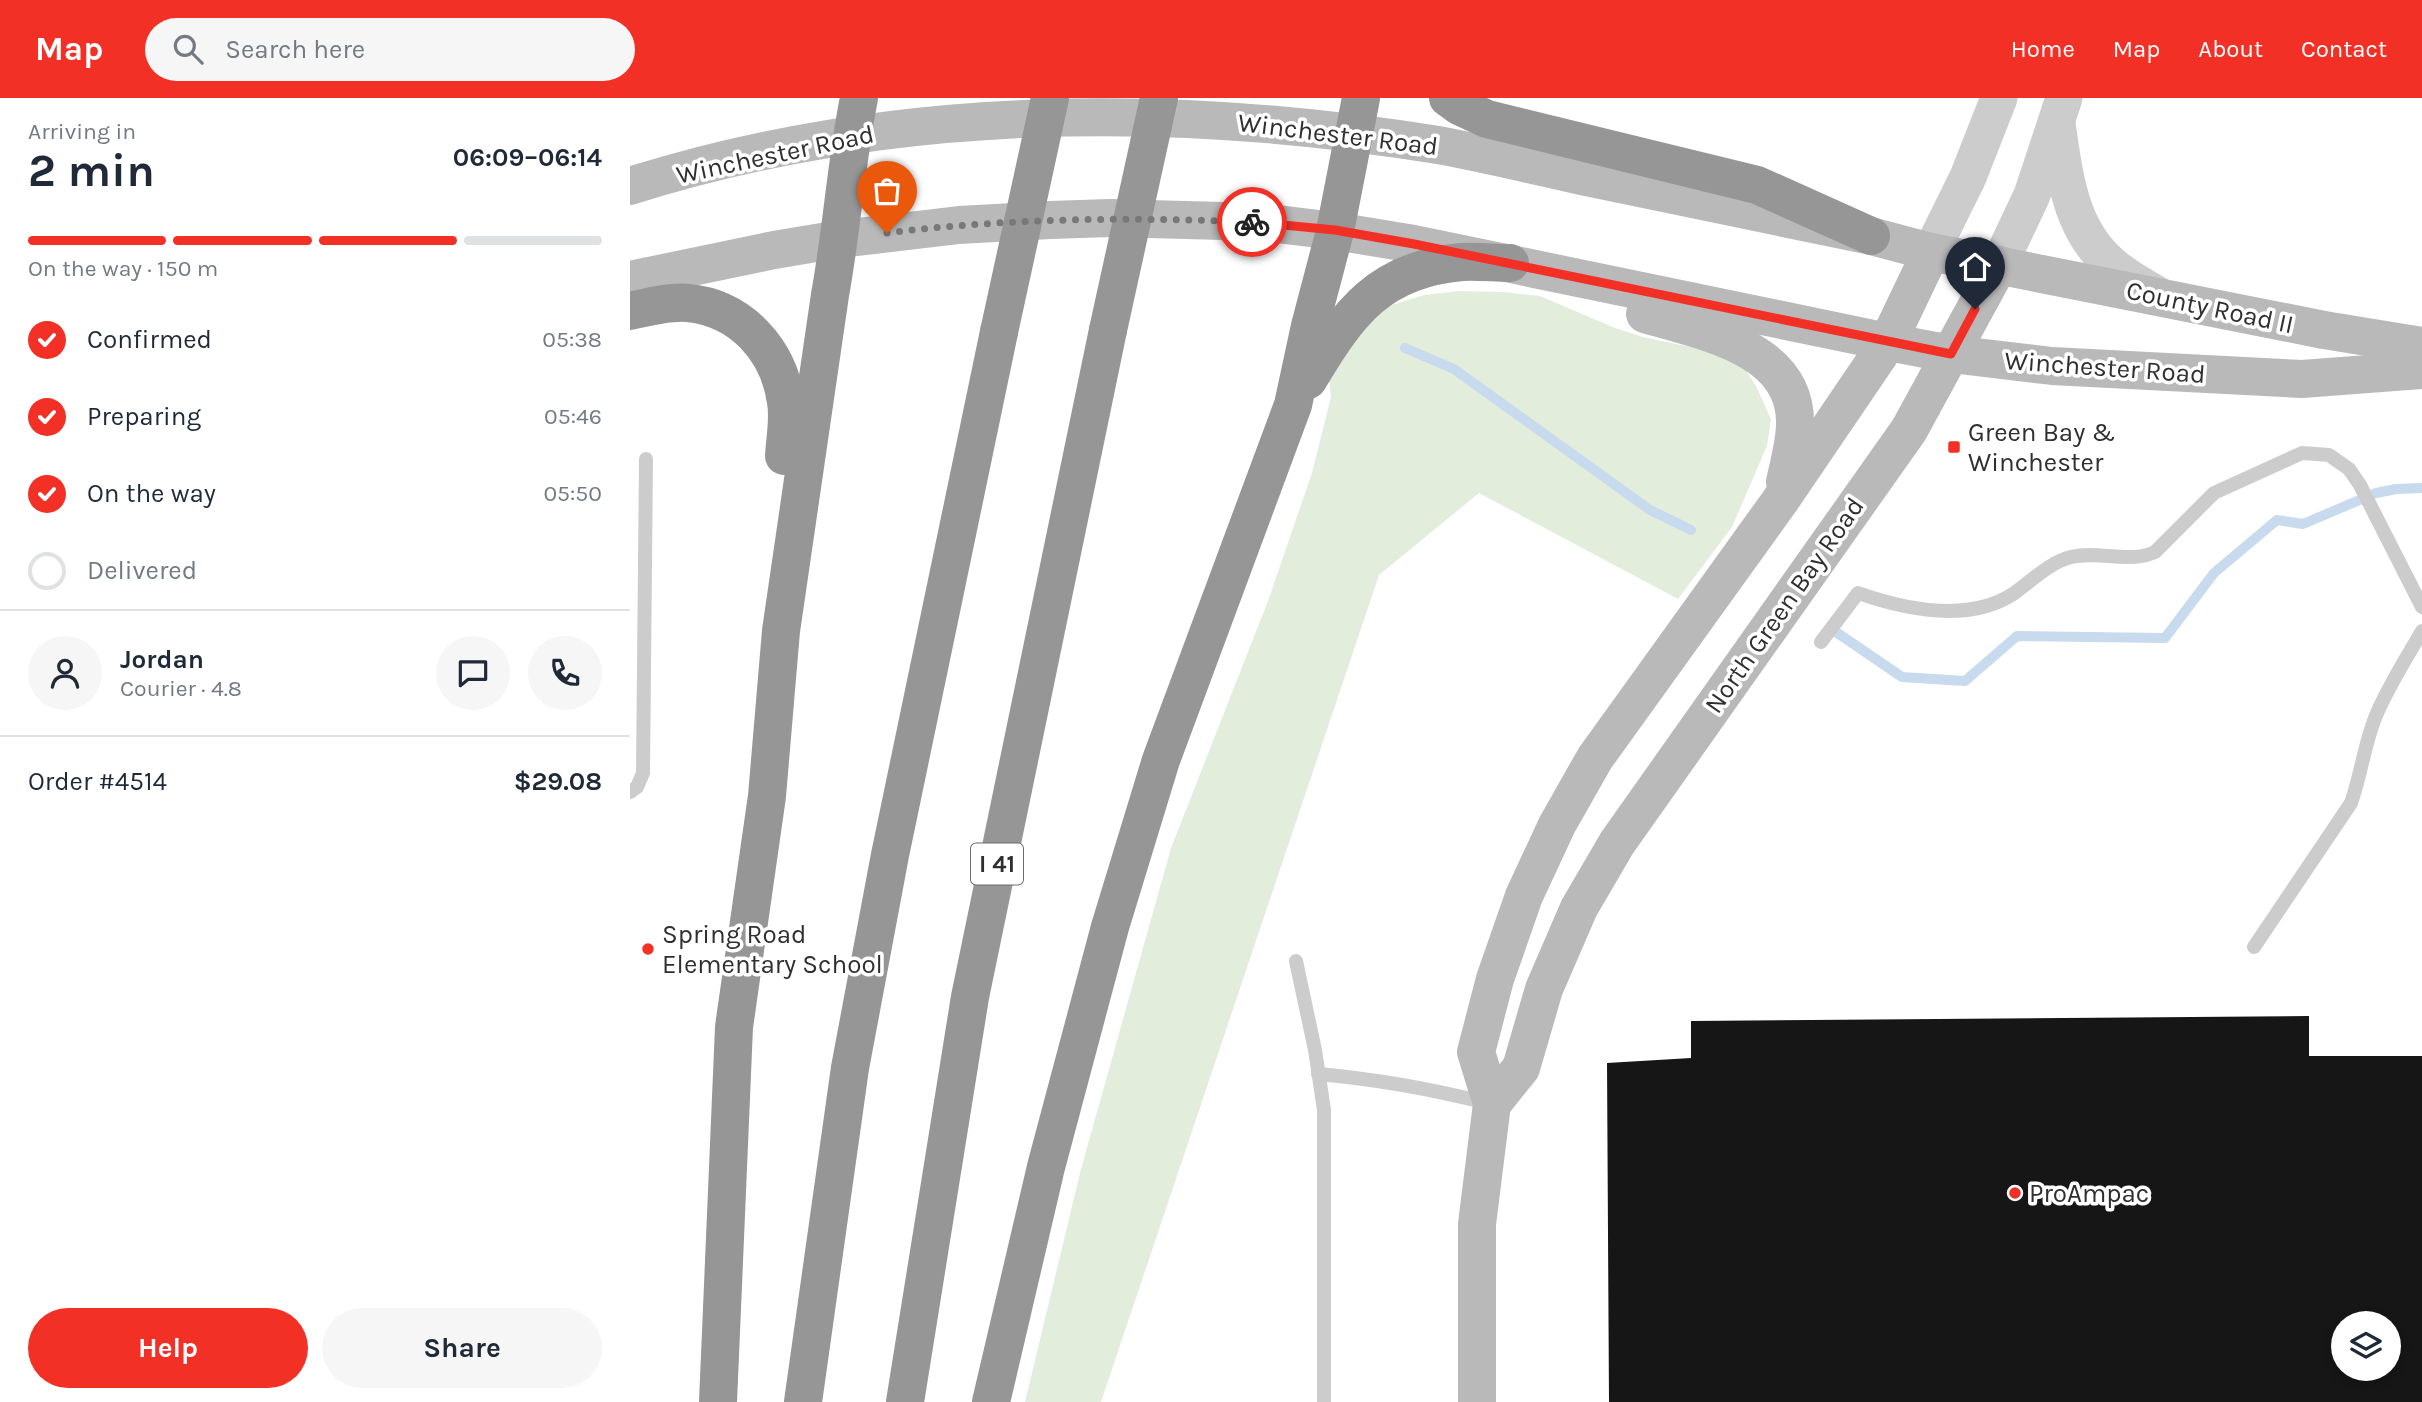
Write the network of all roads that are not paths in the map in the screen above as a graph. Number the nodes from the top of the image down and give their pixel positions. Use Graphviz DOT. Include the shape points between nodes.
graph roads {
  1 [pos="859,98"];
  2 [pos="1051,98"];
  3 [pos="1159,98"];
  4 [pos="1448,98"];
  5 [pos="1999,98"];
  6 [pos="2060,111"];
  7 [pos="1358,116"];
  8 [pos="852,135"];
  9 [pos="630,186"];
  10 [pos="1335,230"];
  11 [pos="1871,236"];
  12 [pos="840,239"];
  13 [pos="1931,252"];
  14 [pos="1522,265"];
  15 [pos="1999,265"];
  16 [pos="630,280"];
  17 [pos="2159,296"];
  18 [pos="630,311"];
  19 [pos="1888,342"];
  20 [pos="2422,346"];
  21 [pos="1951,354"];
  22 [pos="2422,370"];
  23 [pos="1293,405"];
  24 [pos="646,459"];
  25 [pos="1780,501"];
  26 [pos="2422,607"];
  27 [pos="781,631"];
  28 [pos="2422,631"];
  29 [pos="1821,642"];
  30 [pos="630,792"];
  31 [pos="2254,947"];
  32 [pos="1296,961"];
  33 [pos="1318,1074"];
  34 [pos="1492,1104"];
  35 [pos="718,1402"];
  36 [pos="803,1402"];
  37 [pos="905,1402"];
  38 [pos="991,1402"];
  39 [pos="1324,1402"];
  40 [pos="1477,1402"];
  1 -- 8 [label="highway"];
  2 -- 36 [label="highway, bridge" via="890,855 855,1042"];
  3 -- 37 [label="highway, I 41, bridge" via="970,997"];
  4 -- 11 [label="highway" via="1497,121 1757,185"];
  5 -- 13 [label="street" via="1968,177"];
  6 -- 15 [label="street, North Green Bay Road" via="2032,195"];
  6 -- 17 [label="street" via="2065,178 2075,217 2090,243 2115,268"];
  7 -- 8 [label="main road, Winchester Road" via="1090,118"];
  7 -- 10 [label="highway"];
  7 -- 11 [label="main road, Winchester Road" via="1440,146"];
  8 -- 9 [label="main road, Winchester Road" via="762,151"];
  8 -- 12 [label="highway"];
  10 -- 12 [label="main road, Winchester Road" via="1261,222 1110,218 959,225"];
  10 -- 14 [label="main road, Winchester Road"];
  10 -- 23 [label="highway"];
  11 -- 13 [label="main road, Winchester Road"];
  12 -- 16 [label="main road, Winchester Road"];
  12 -- 27 [label="highway"];
  13 -- 15 [label="main road, Winchester Road"];
  13 -- 19 [label="main road"];
  14 -- 19 [label="main road, Winchester Road"];
  14 -- 23 [label="highway" via="1462,262 1417,270 1386,285 1358,306"];
  14 -- 25 [label="main road" via="1586,294 1737,344 1774,369 1785,385 1795,422"];
  15 -- 17 [label="main road, County Road II"];
  15 -- 21 [label="main road, North Green Bay Road"];
  17 -- 20 [label="main road, County Road II"];
  18 -- 27 [label="highway" via="686,302 714,308 734,316 767,349 787,404"];
  19 -- 21 [label="main road, Winchester Road"];
  19 -- 25 [label="main road"];
  21 -- 22 [label="main road, Winchester Road" via="2052,366 2302,379"];
  21 -- 34 [label="main road, North Green Bay Road" via="1909,430 1617,843 1579,908 1544,989 1521,1068"];
  23 -- 38 [label="highway" via="1161,760 1114,915 1046,1167"];
  24 -- 30 [label="lane" via="643,773"];
  25 -- 34 [label="main road" via="1595,758 1557,825 1524,896 1494,979 1476,1052"];
  26 -- 29 [label="lane" via="2348,469 2329,455 2302,453 2214,493 2155,552 2144,557 2071,557 2010,595 1970,609 1905,607 1858,593"];
  27 -- 35 [label="highway" via="767,796 734,1027"];
  28 -- 31 [label="lane" via="2368,736 2351,803"];
  32 -- 33 [label="lane"];
  33 -- 34 [label="lane" via="1371,1078"];
  33 -- 39 [label="lane" via="1324,1110"];
  34 -- 40 [label="main road" via="1477,1224"];
}
